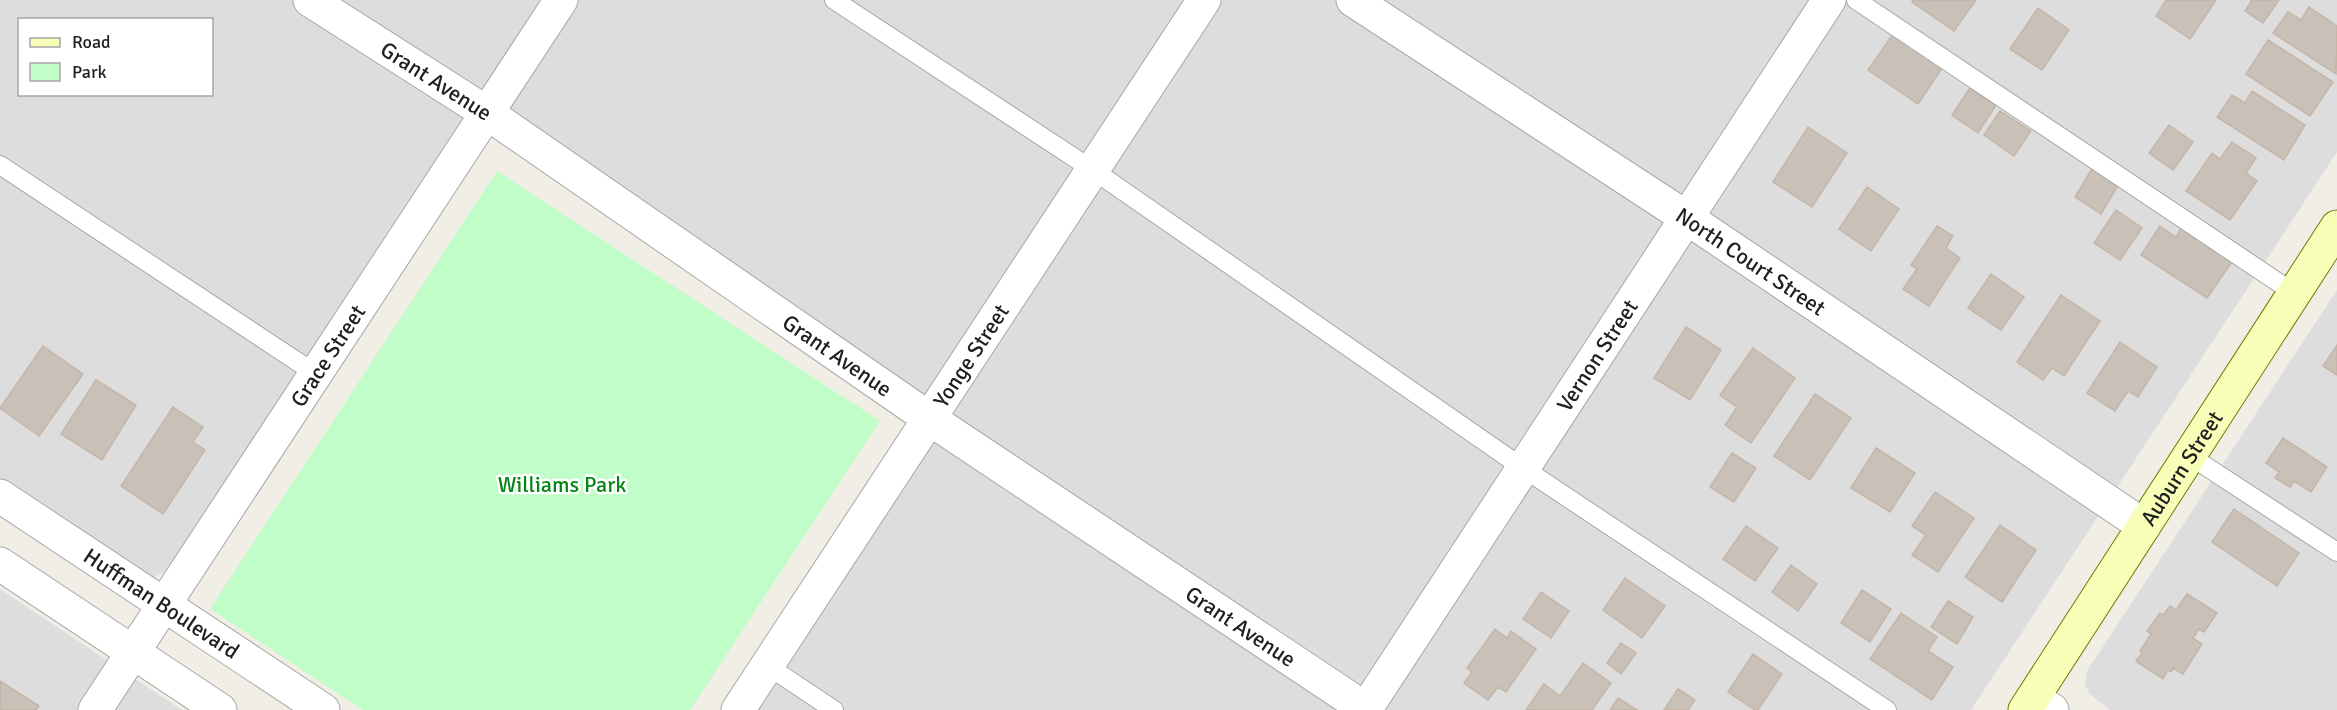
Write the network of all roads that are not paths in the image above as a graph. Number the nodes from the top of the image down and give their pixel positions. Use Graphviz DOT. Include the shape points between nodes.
graph roads {
  1 [pos="310,0"];
  2 [pos="561,0"];
  3 [pos="834,0"];
  4 [pos="1204,0"];
  5 [pos="1353,0"];
  6 [pos="1828,0"];
  7 [pos="1856,0"];
  8 [pos="487,114"];
  9 [pos="0,165"];
  10 [pos="1092,170"];
  11 [pos="1687,218"];
  12 [pos="2337,227"];
  13 [pos="2294,293"];
  14 [pos="316,374"];
  15 [pos="930,419"];
  16 [pos="2190,456"];
  17 [pos="1523,468"];
  18 [pos="0,496"];
  19 [pos="2144,526"];
  20 [pos="2337,552"];
  21 [pos="0,564"];
  22 [pos="164,605"];
  23 [pos="133,652"];
  24 [pos="768,666"];
  25 [pos="2037,706"];
  26 [pos="95,710"];
  27 [pos="220,710"];
  28 [pos="323,710"];
  29 [pos="738,710"];
  30 [pos="834,710"];
  31 [pos="1366,710"];
  32 [pos="1887,710"];
  1 -- 8 [label="street, Grant Avenue"];
  2 -- 8 [label="street, Grace Street"];
  3 -- 10 [label="lane"];
  4 -- 10 [label="street, Yonge Street"];
  5 -- 11 [label="street, North Court Street"];
  6 -- 11 [label="street, Vernon Street"];
  7 -- 13 [label="lane"];
  8 -- 14 [label="street, Grace Street"];
  8 -- 15 [label="street, Grant Avenue"];
  9 -- 14 [label="lane"];
  10 -- 15 [label="street, Yonge Street"];
  10 -- 17 [label="lane"];
  11 -- 17 [label="street, Vernon Street"];
  11 -- 19 [label="street, North Court Street"];
  12 -- 13 [label="main road, Auburn Street"];
  13 -- 16 [label="main road, Auburn Street"];
  14 -- 22 [label="street, Grace Street"];
  15 -- 24 [label="street, Yonge Street"];
  15 -- 31 [label="street, Grant Avenue"];
  16 -- 19 [label="main road, Auburn Street"];
  16 -- 20 [label="lane"];
  17 -- 31 [label="street, Vernon Street"];
  17 -- 32 [label="lane"];
  18 -- 22 [label="street, Huffman Boulevard"];
  19 -- 25 [label="main road, Auburn Street"];
  21 -- 23 [label="street"];
  22 -- 23 [label="street, Grace Street"];
  22 -- 28 [label="street, Huffman Boulevard"];
  23 -- 26 [label="street, Grace Street"];
  23 -- 27 [label="street"];
  24 -- 29 [label="street, Yonge Street"];
  24 -- 30 [label="lane"];
}
